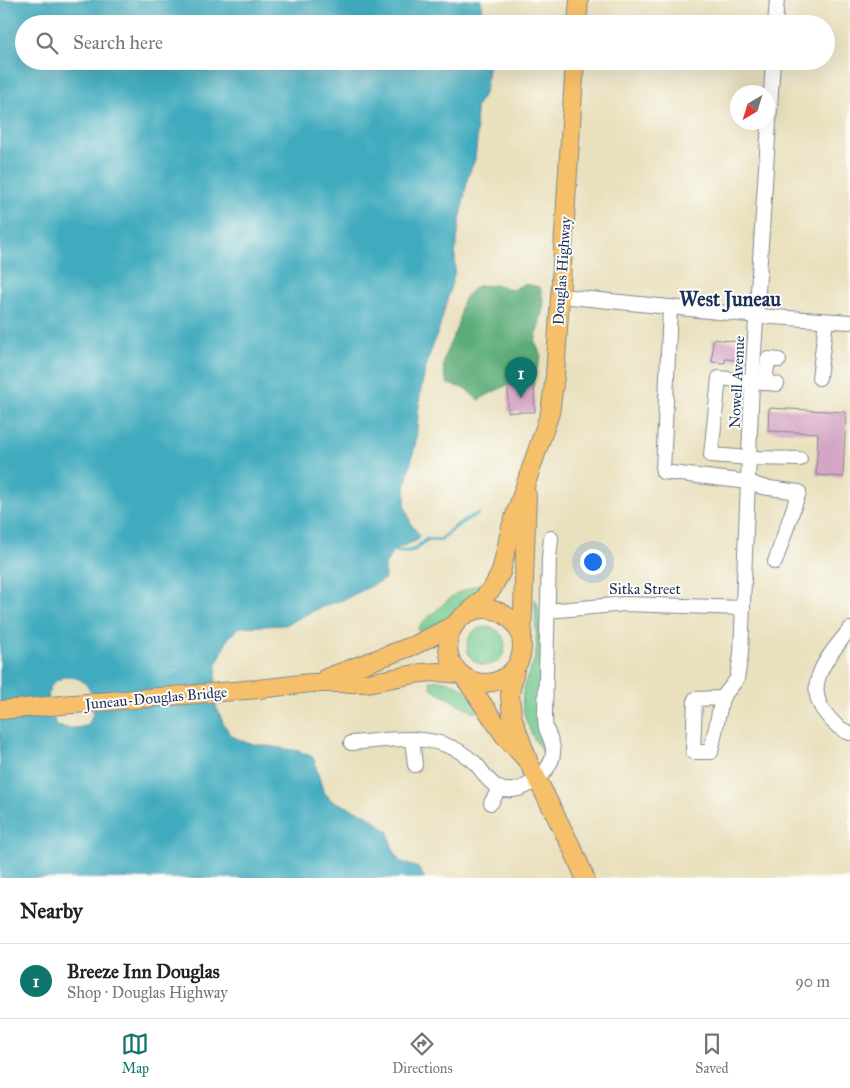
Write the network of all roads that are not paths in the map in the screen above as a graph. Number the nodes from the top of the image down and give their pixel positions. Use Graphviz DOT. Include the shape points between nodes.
graph roads {
  1 [pos="579,0"];
  2 [pos="777,0"];
  3 [pos="578,15"];
  4 [pos="776,15"];
  5 [pos="575,70"];
  6 [pos="772,70"];
  7 [pos="561,296"];
  8 [pos="670,307"];
  9 [pos="758,316"];
  10 [pos="826,321"];
  11 [pos="850,322"];
  12 [pos="779,360"];
  13 [pos="819,378"];
  14 [pos="765,383"];
  15 [pos="750,458"];
  16 [pos="800,459"];
  17 [pos="528,476"];
  18 [pos="748,482"];
  19 [pos="551,538"];
  20 [pos="775,562"];
  21 [pos="743,608"];
  22 [pos="470,611"];
  23 [pos="548,611"];
  24 [pos="454,625"];
  25 [pos="850,629"];
  26 [pos="522,640"];
  27 [pos="515,669"];
  28 [pos="462,675"];
  29 [pos="311,683"];
  30 [pos="722,698"];
  31 [pos="0,710"];
  32 [pos="850,733"];
  33 [pos="412,739"];
  34 [pos="351,743"];
  35 [pos="529,763"];
  36 [pos="415,765"];
  37 [pos="538,779"];
  38 [pos="500,789"];
  39 [pos="491,803"];
  40 [pos="585,878"];
  1 -- 3 [label="main road"];
  2 -- 4 [label="street"];
  5 -- 7 [label="main road, Douglas Highway"];
  6 -- 9 [label="street, Nowell Avenue"];
  7 -- 8 [label="street"];
  7 -- 17 [label="main road, Douglas Highway" via="550,413"];
  8 -- 9 [label="street"];
  8 -- 18 [label="street" via="663,472"];
  9 -- 10 [label="street"];
  9 -- 14 [label="street, Nowell Avenue"];
  10 -- 11 [label="street"];
  10 -- 13 [label="street"];
  12 -- 14 [label="street" via="768,359"];
  14 -- 15 [label="street, Nowell Avenue"];
  14 -- 15 [label="street" via="719,378 711,454"];
  15 -- 16 [label="street"];
  15 -- 18 [label="street, Nowell Avenue"];
  17 -- 22 [label="main road, Douglas Highway" via="511,527 501,572 492,589"];
  17 -- 26 [label="main road"];
  18 -- 20 [label="street" via="799,492"];
  18 -- 21 [label="street, Nowell Avenue"];
  19 -- 23 [label="street"];
  21 -- 23 [label="street, Sitka Street" via="625,604"];
  21 -- 30 [label="street, Nowell Avenue" via="737,679"];
  22 -- 24 [label="main road"];
  22 -- 26 [label="main road" via="481,608 503,613 516,624"];
  23 -- 37 [label="street" via="545,713 553,756"];
  24 -- 28 [label="main road" via="448,650 453,665"];
  24 -- 29 [label="main road" via="415,645"];
  25 -- 32 [label="street" via="824,663 815,691 822,709 833,722"];
  26 -- 27 [label="main road" via="521,655"];
  27 -- 28 [label="main road" via="497,682 474,682"];
  27 -- 35 [label="main road" via="510,694 512,716"];
  28 -- 29 [label="main road" via="421,672 367,682"];
  28 -- 35 [label="main road" via="506,738"];
  29 -- 31 [label="main road, Juneau-Douglas Bridge"];
  33 -- 34 [label="street"];
  33 -- 36 [label="street"];
  33 -- 38 [label="street" via="453,748"];
  35 -- 37 [label="main road"];
  37 -- 38 [label="street" via="523,788"];
  37 -- 40 [label="main road"];
  38 -- 39 [label="street"];
}
